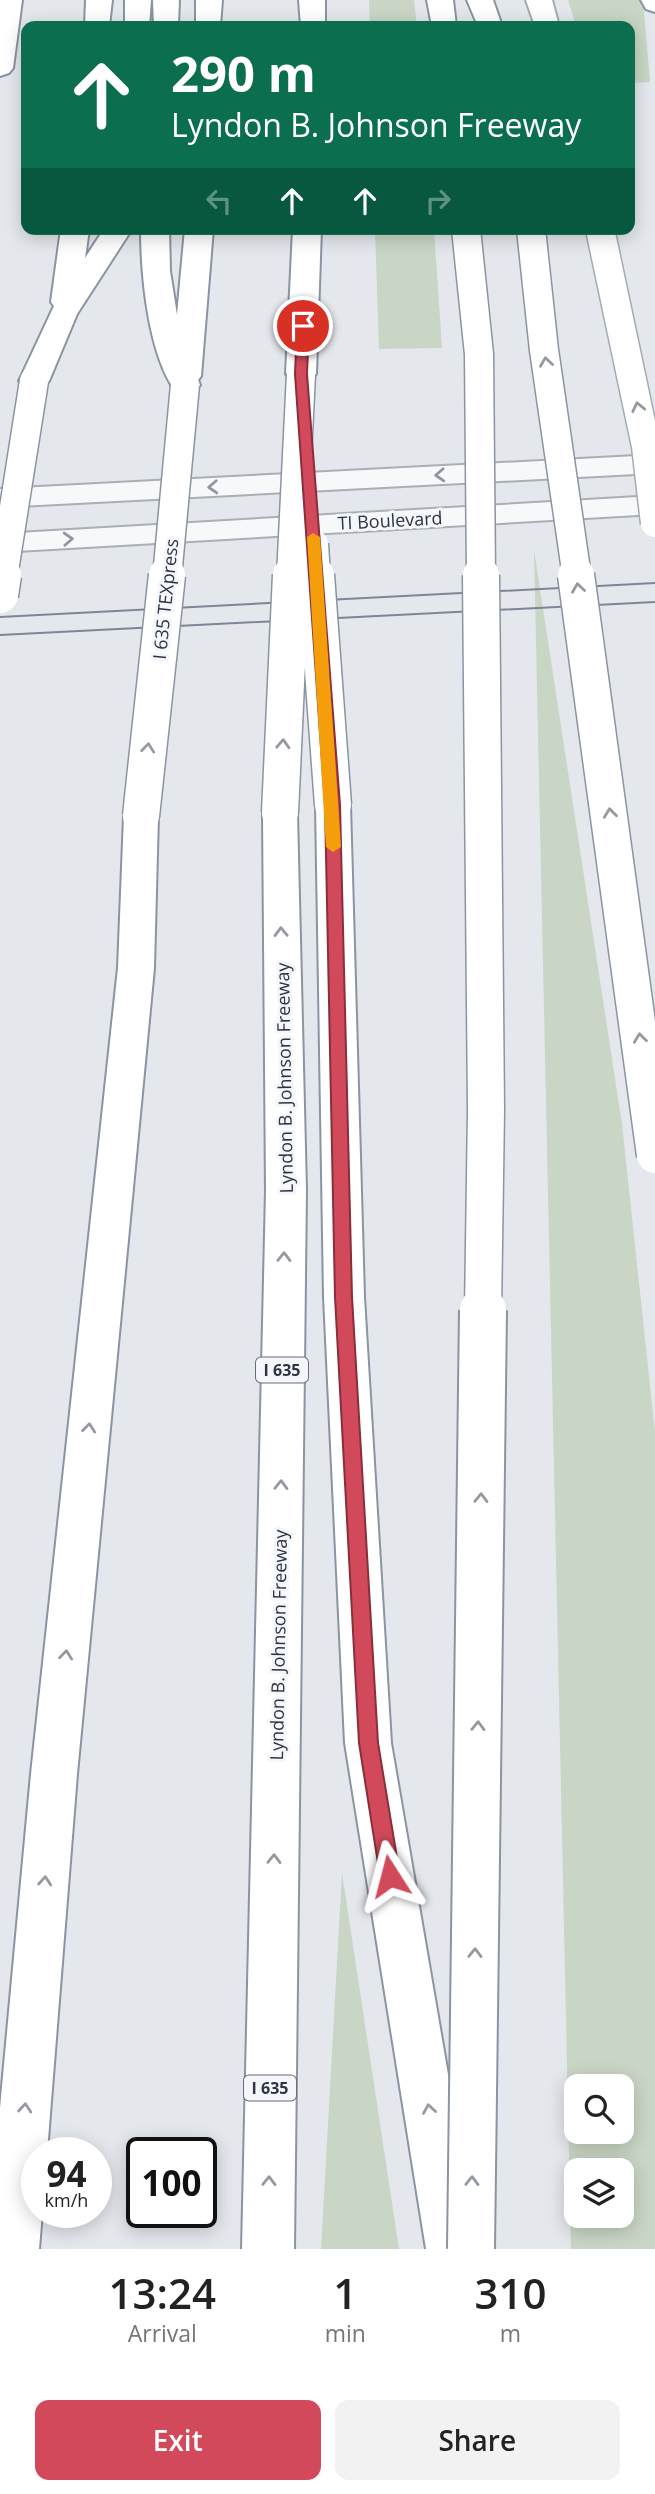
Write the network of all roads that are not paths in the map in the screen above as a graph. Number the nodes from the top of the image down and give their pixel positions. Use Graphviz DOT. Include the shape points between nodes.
graph roads {
  1 [pos="9,0"];
  2 [pos="99,0"];
  3 [pos="138,0"];
  4 [pos="166,0"];
  5 [pos="209,0"];
  6 [pos="312,0"];
  7 [pos="440,0"];
  8 [pos="480,0"];
  9 [pos="540,0"];
  10 [pos="97,21"];
  11 [pos="136,21"];
  12 [pos="166,21"];
  13 [pos="208,21"];
  14 [pos="313,21"];
  15 [pos="443,21"];
  16 [pos="488,21"];
  17 [pos="546,21"];
  18 [pos="0,68"];
  19 [pos="74,235"];
  20 [pos="114,235"];
  21 [pos="155,235"];
  22 [pos="199,235"];
  23 [pos="307,235"];
  24 [pos="467,235"];
  25 [pos="532,235"];
  26 [pos="601,235"];
  27 [pos="63,314"];
  28 [pos="301,374"];
  29 [pos="185,385"];
  30 [pos="655,464"];
  31 [pos="0,498"];
  32 [pos="655,505"];
  33 [pos="655,523"];
  34 [pos="0,543"];
  35 [pos="0,595"];
  36 [pos="655,1155"];
  37 [pos="13,2249"];
  38 [pos="268,2249"];
  39 [pos="452,2249"];
  40 [pos="471,2249"];
  1 -- 18 [label="main road"];
  2 -- 10 [label="main road"];
  3 -- 11 [label="main road"];
  4 -- 12 [label="main road"];
  5 -- 13 [label="main road"];
  6 -- 14 [label="main road"];
  7 -- 15 [label="main road"];
  8 -- 16 [label="main road"];
  9 -- 17 [label="main road"];
  19 -- 27 [label="main road"];
  20 -- 27 [label="main road"];
  21 -- 29 [label="main road" via="156,288 166,334"];
  22 -- 29 [label="main road, I 635 TEXpress"];
  23 -- 28 [label="main road, Lyndon B. Johnson Freeway / I 635"];
  40 -- 24 [label="main road, one-way, bridge" via="486,1110 480,354"];
  36 -- 25 [label="main road, one-way, bridge"];
  33 -- 26 [label="main road, one-way, bridge" via="646,446"];
  27 -- 35 [label="main road, bridge" via="34,381"];
  38 -- 28 [label="main road, Lyndon B. Johnson Freeway / I 635, one-way, bridge" via="285,1190 280,813"];
  39 -- 28 [label="main road, one-way, bridge" via="368,1743 344,1297 332,805"];
  37 -- 29 [label="main road, I 635 TEXpress, one-way, bridge" via="54,1773 135,968 141,816"];
  30 -- 31 [label="street, one-way"];
  34 -- 32 [label="street, TI Boulevard, one-way"];
}
